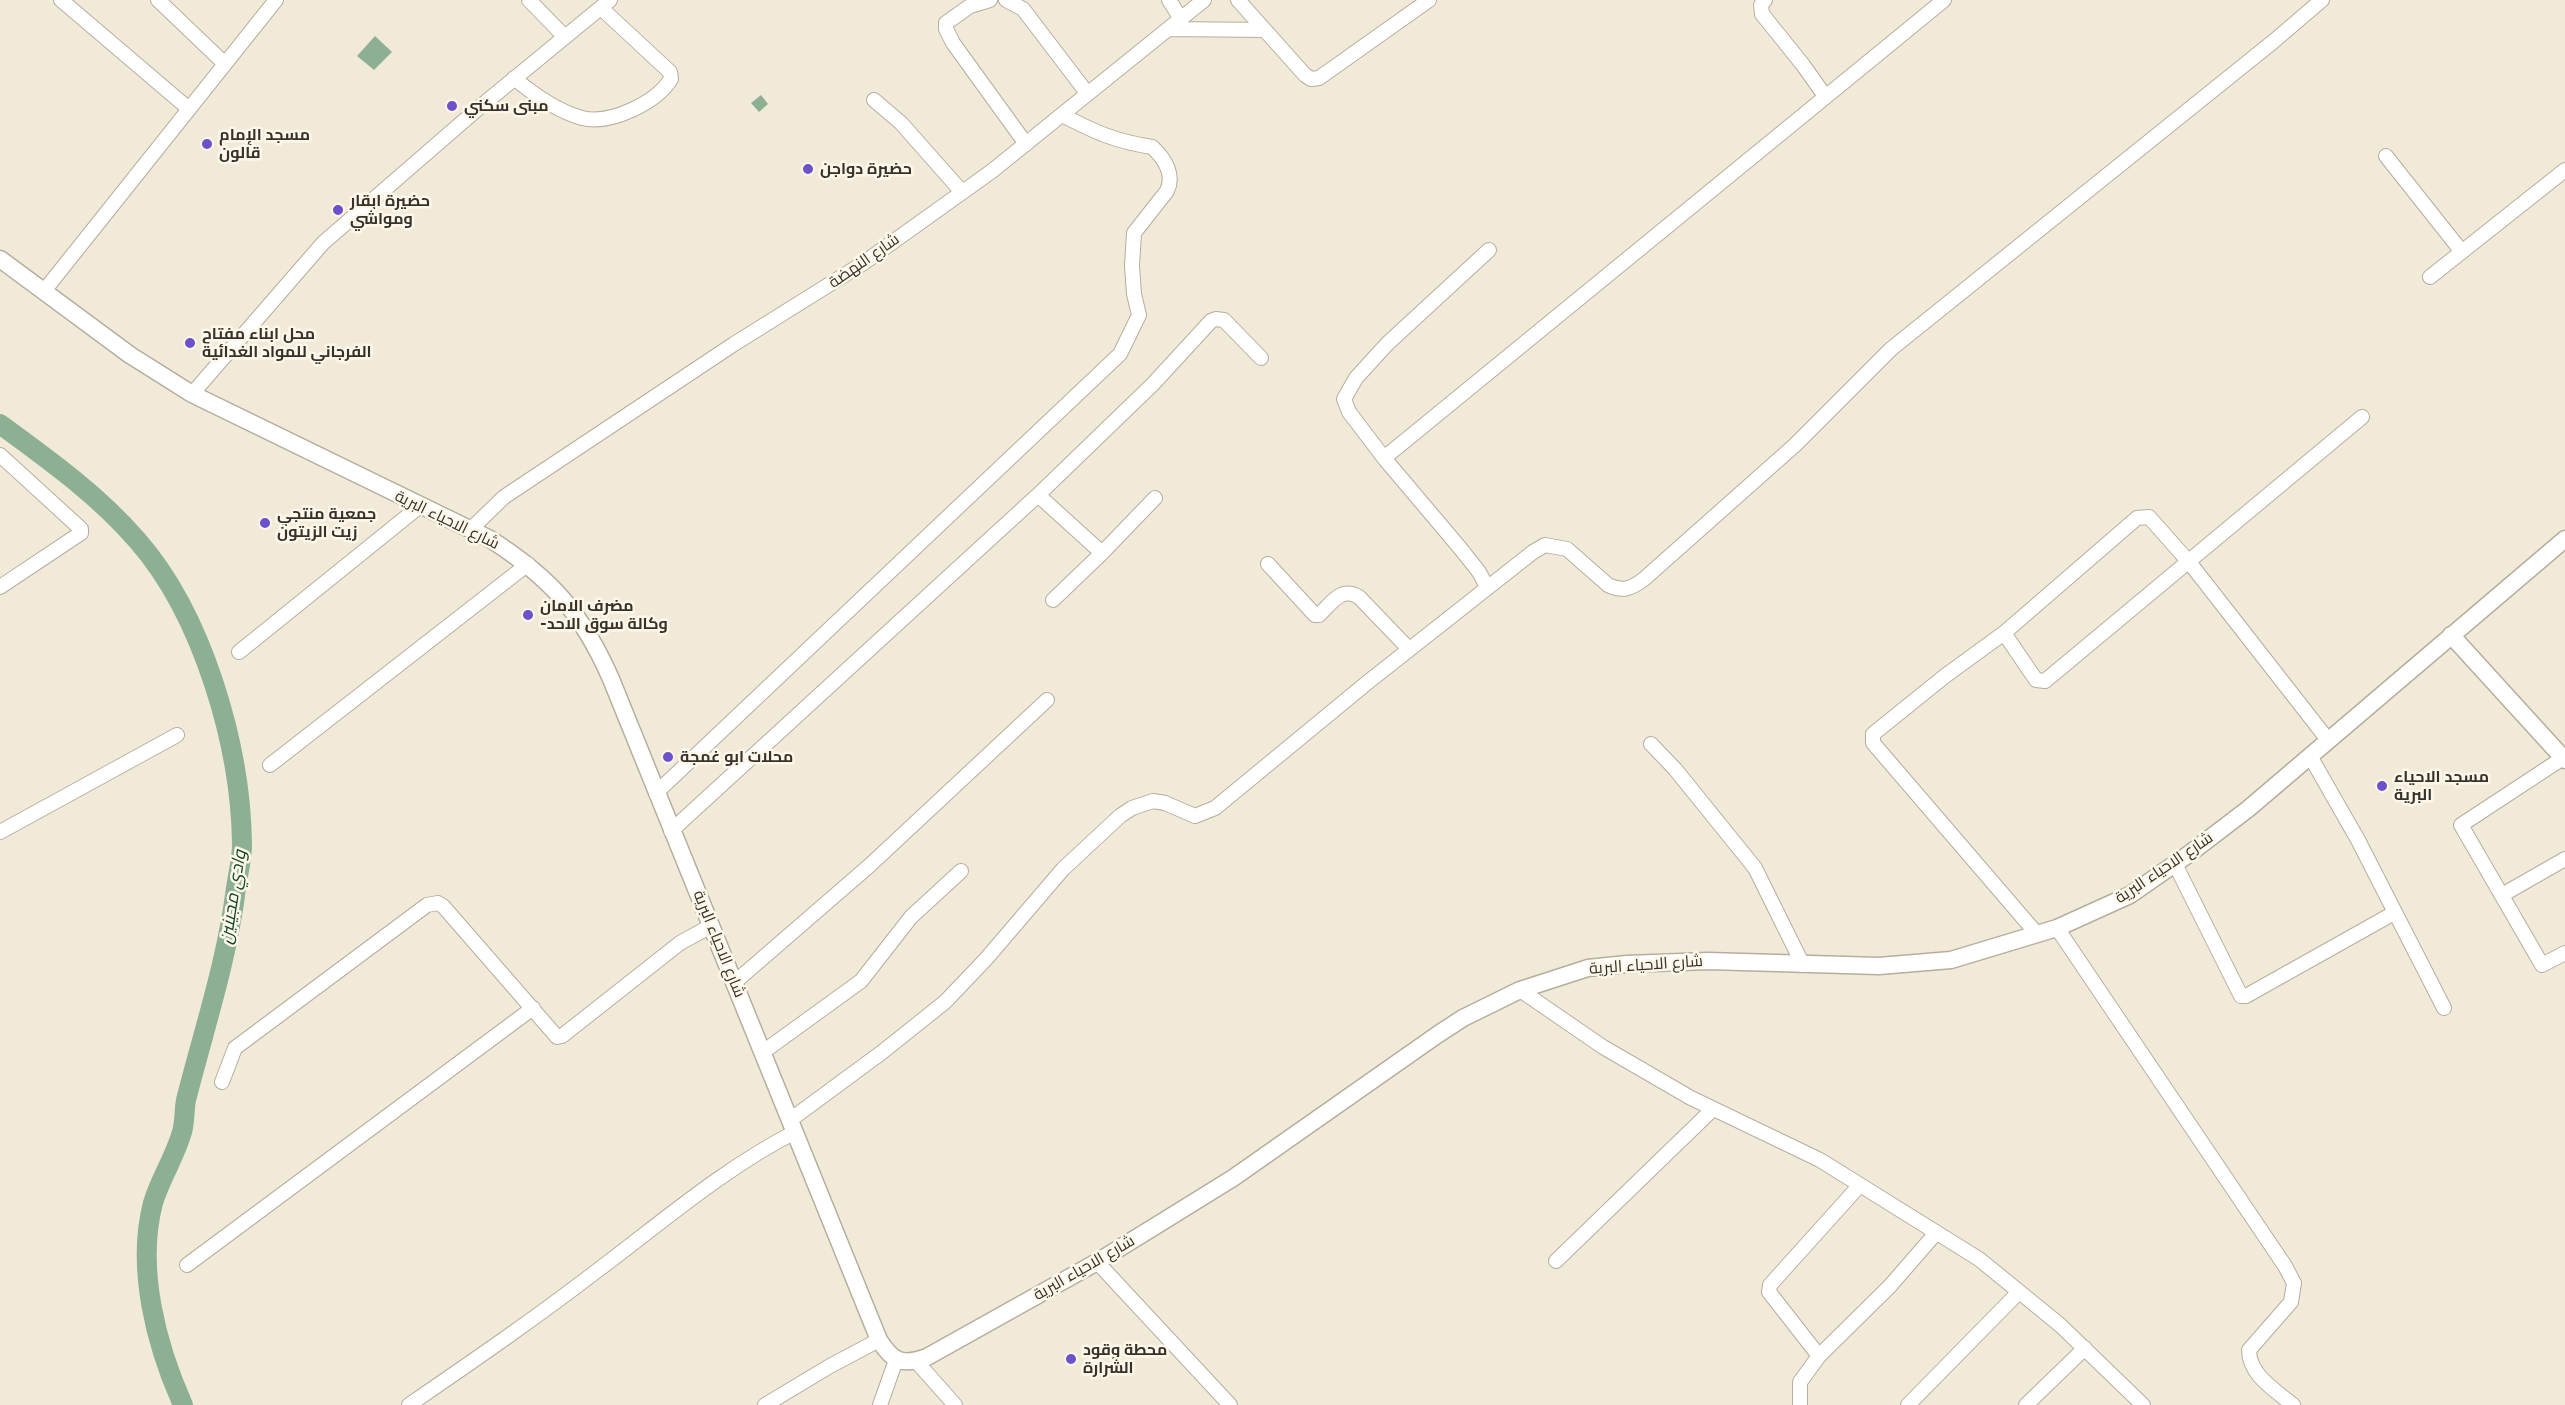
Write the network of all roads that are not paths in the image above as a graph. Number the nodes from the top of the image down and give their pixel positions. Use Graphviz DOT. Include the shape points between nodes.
graph roads {
  1 [pos="61,0"];
  2 [pos="159,0"];
  3 [pos="276,0"];
  4 [pos="529,0"];
  5 [pos="990,0"];
  6 [pos="1006,0"];
  7 [pos="1169,0"];
  8 [pos="1204,0"];
  9 [pos="1238,0"];
  10 [pos="1429,0"];
  11 [pos="1765,0"];
  12 [pos="1944,0"];
  13 [pos="2322,0"];
  14 [pos="605,4"];
  15 [pos="1181,19"];
  16 [pos="1168,29"];
  17 [pos="1265,30"];
  18 [pos="564,36"];
  19 [pos="225,63"];
  20 [pos="514,78"];
  21 [pos="1087,93"];
  22 [pos="1825,96"];
  23 [pos="874,100"];
  24 [pos="189,109"];
  25 [pos="1062,115"];
  26 [pos="1026,144"];
  27 [pos="2386,156"];
  28 [pos="2565,170"];
  29 [pos="963,192"];
  30 [pos="1489,250"];
  31 [pos="2462,252"];
  32 [pos="0,259"];
  33 [pos="2430,277"];
  34 [pos="44,291"];
  35 [pos="1261,358"];
  36 [pos="192,394"];
  37 [pos="2362,417"];
  38 [pos="0,455"];
  39 [pos="1384,458"];
  40 [pos="1038,495"];
  41 [pos="1155,498"];
  42 [pos="420,506"];
  43 [pos="471,529"];
  44 [pos="2565,538"];
  45 [pos="1102,553"];
  46 [pos="2189,562"];
  47 [pos="528,564"];
  48 [pos="1268,564"];
  49 [pos="0,587"];
  50 [pos="1487,587"];
  51 [pos="1053,600"];
  52 [pos="2004,633"];
  53 [pos="2451,635"];
  54 [pos="1409,649"];
  55 [pos="239,652"];
  56 [pos="1047,700"];
  57 [pos="177,735"];
  58 [pos="2328,740"];
  59 [pos="1651,744"];
  60 [pos="2310,756"];
  61 [pos="2564,759"];
  62 [pos="270,765"];
  63 [pos="656,794"];
  64 [pos="671,831"];
  65 [pos="0,832"];
  66 [pos="2565,858"];
  67 [pos="2175,864"];
  68 [pos="961,870"];
  69 [pos="2502,895"];
  70 [pos="2394,913"];
  71 [pos="711,926"];
  72 [pos="2057,928"];
  73 [pos="2037,934"];
  74 [pos="2565,952"];
  75 [pos="1803,965"];
  76 [pos="735,982"];
  77 [pos="1520,990"];
  78 [pos="533,1008"];
  79 [pos="2444,1008"];
  80 [pos="763,1052"];
  81 [pos="222,1082"];
  82 [pos="1713,1109"];
  83 [pos="793,1126"];
  84 [pos="1860,1185"];
  85 [pos="1936,1233"];
  86 [pos="1556,1261"];
  87 [pos="1097,1262"];
  88 [pos="188,1265"];
  89 [pos="2019,1292"];
  90 [pos="879,1340"];
  91 [pos="2085,1348"];
  92 [pos="1819,1356"];
  93 [pos="897,1360"];
  94 [pos="916,1361"];
  95 [pos="410,1405"];
  96 [pos="765,1405"];
  97 [pos="880,1405"];
  98 [pos="955,1405"];
  99 [pos="1230,1405"];
  100 [pos="1800,1405"];
  101 [pos="1908,1405"];
  102 [pos="2026,1405"];
  103 [pos="2143,1405"];
  104 [pos="2293,1405"];
  1 -- 24 [label="street"];
  2 -- 19 [label="street"];
  3 -- 19 [label="street"];
  4 -- 18 [label="street"];
  5 -- 26 [label="street" via="970,6 946,23 946,29"];
  6 -- 21 [label="street" via="1023,9"];
  7 -- 15 [label="street"];
  8 -- 15 [label="street, شارع النهضة"];
  9 -- 17 [label="street"];
  10 -- 17 [label="street" via="1319,78 1305,75"];
  11 -- 22 [label="street" via="1762,14"];
  12 -- 22 [label="street"];
  13 -- 50 [label="street" via="1891,349 1795,445 1634,586 1615,589 1567,549 1545,545"];
  14 -- 18 [label="street"];
  14 -- 20 [label="street" via="670,72 671,79 640,107 622,114 579,117 530,92"];
  15 -- 16 [label="street, شارع النهضة"];
  16 -- 17 [label="street"];
  16 -- 21 [label="street, شارع النهضة"];
  18 -- 20 [label="street"];
  19 -- 24 [label="street"];
  20 -- 36 [label="street" via="322,243"];
  21 -- 25 [label="street, شارع النهضة"];
  22 -- 39 [label="street"];
  23 -- 29 [label="street"];
  24 -- 34 [label="street"];
  25 -- 26 [label="street, شارع النهضة"];
  25 -- 63 [label="street" via="1120,142 1152,147 1168,167 1171,183 1167,191 1134,233 1132,266 1139,315 1120,354"];
  26 -- 29 [label="street, شارع النهضة"];
  27 -- 31 [label="street"];
  28 -- 31 [label="street"];
  29 -- 43 [label="street, شارع النهضة" via="862,264 504,497"];
  30 -- 39 [label="street" via="1387,344 1347,391 1346,406"];
  31 -- 33 [label="street"];
  32 -- 34 [label="main road, شارع الاحياء البرية"];
  34 -- 36 [label="main road, شارع الاحياء البرية" via="129,355"];
  35 -- 40 [label="street" via="1224,320 1211,321 1153,384"];
  36 -- 42 [label="main road, شارع الاحياء البرية"];
  37 -- 46 [label="street"];
  38 -- 49 [label="street" via="81,533"];
  39 -- 50 [label="street" via="1460,548"];
  40 -- 45 [label="street"];
  40 -- 64 [label="street"];
  41 -- 45 [label="street"];
  42 -- 43 [label="main road, شارع الاحياء البرية"];
  42 -- 55 [label="street"];
  43 -- 47 [label="main road, شارع الاحياء البرية"];
  44 -- 53 [label="main road, شارع الاحياء البرية"];
  45 -- 51 [label="street"];
  46 -- 52 [label="street" via="2149,517 2137,518"];
  46 -- 52 [label="street" via="2046,681 2036,680"];
  46 -- 58 [label="street"];
  47 -- 62 [label="street"];
  47 -- 63 [label="main road, شارع الاحياء البرية" via="567,602 590,636"];
  48 -- 54 [label="street" via="1315,615 1341,594 1352,592"];
  50 -- 54 [label="street"];
  52 -- 73 [label="street" via="1873,734 1873,740"];
  53 -- 58 [label="main road, شارع الاحياء البرية"];
  53 -- 61 [label="main road"];
  54 -- 83 [label="street" via="1215,808 1195,816 1153,801 1120,816 1063,869 945,1002"];
  56 -- 76 [label="street" via="846,887"];
  57 -- 65 [label="street"];
  58 -- 60 [label="main road, شارع الاحياء البرية"];
  59 -- 75 [label="street" via="1755,868"];
  60 -- 67 [label="main road, شارع الاحياء البرية"];
  60 -- 70 [label="street"];
  61 -- 69 [label="street" via="2461,825"];
  63 -- 64 [label="main road, شارع الاحياء البرية"];
  64 -- 71 [label="main road, شارع الاحياء البرية"];
  66 -- 69 [label="street"];
  67 -- 70 [label="street" via="2241,996"];
  67 -- 72 [label="main road, شارع الاحياء البرية" via="2130,895"];
  68 -- 80 [label="street" via="911,917 861,981"];
  69 -- 74 [label="street" via="2542,965"];
  70 -- 79 [label="street"];
  71 -- 76 [label="main road, شارع الاحياء البرية"];
  71 -- 78 [label="street" via="680,943 562,1036 557,1037"];
  72 -- 73 [label="main road, شارع الاحياء البرية"];
  72 -- 104 [label="street" via="2294,1283 2291,1302 2249,1350 2249,1362 2256,1373"];
  73 -- 75 [label="main road, شارع الاحياء البرية" via="1951,960 1879,966"];
  75 -- 77 [label="main road, شارع الاحياء البرية" via="1627,963 1588,968"];
  76 -- 80 [label="main road, شارع الاحياء البرية"];
  77 -- 82 [label="street" via="1603,1047"];
  77 -- 87 [label="main road, شارع الاحياء البرية" via="1454,1023 1233,1178"];
  78 -- 81 [label="street" via="443,906 434,903 420,909 235,1048"];
  78 -- 88 [label="street"];
  80 -- 83 [label="main road, شارع الاحياء البرية"];
  82 -- 84 [label="street" via="1820,1160"];
  82 -- 86 [label="street"];
  83 -- 90 [label="main road, شارع الاحياء البرية"];
  83 -- 95 [label="street"];
  84 -- 85 [label="street"];
  84 -- 92 [label="street" via="1770,1285 1769,1292"];
  85 -- 89 [label="street" via="1979,1259"];
  85 -- 92 [label="street" via="1890,1286"];
  87 -- 94 [label="main road, شارع الاحياء البرية"];
  87 -- 99 [label="street"];
  89 -- 91 [label="street"];
  89 -- 101 [label="street"];
  90 -- 93 [label="main road, شارع الاحياء البرية"];
  90 -- 96 [label="street"];
  91 -- 102 [label="street"];
  91 -- 103 [label="street"];
  92 -- 100 [label="street" via="1800,1382"];
  93 -- 94 [label="main road, شارع الاحياء البرية"];
  93 -- 97 [label="street"];
  94 -- 98 [label="street"];
}
